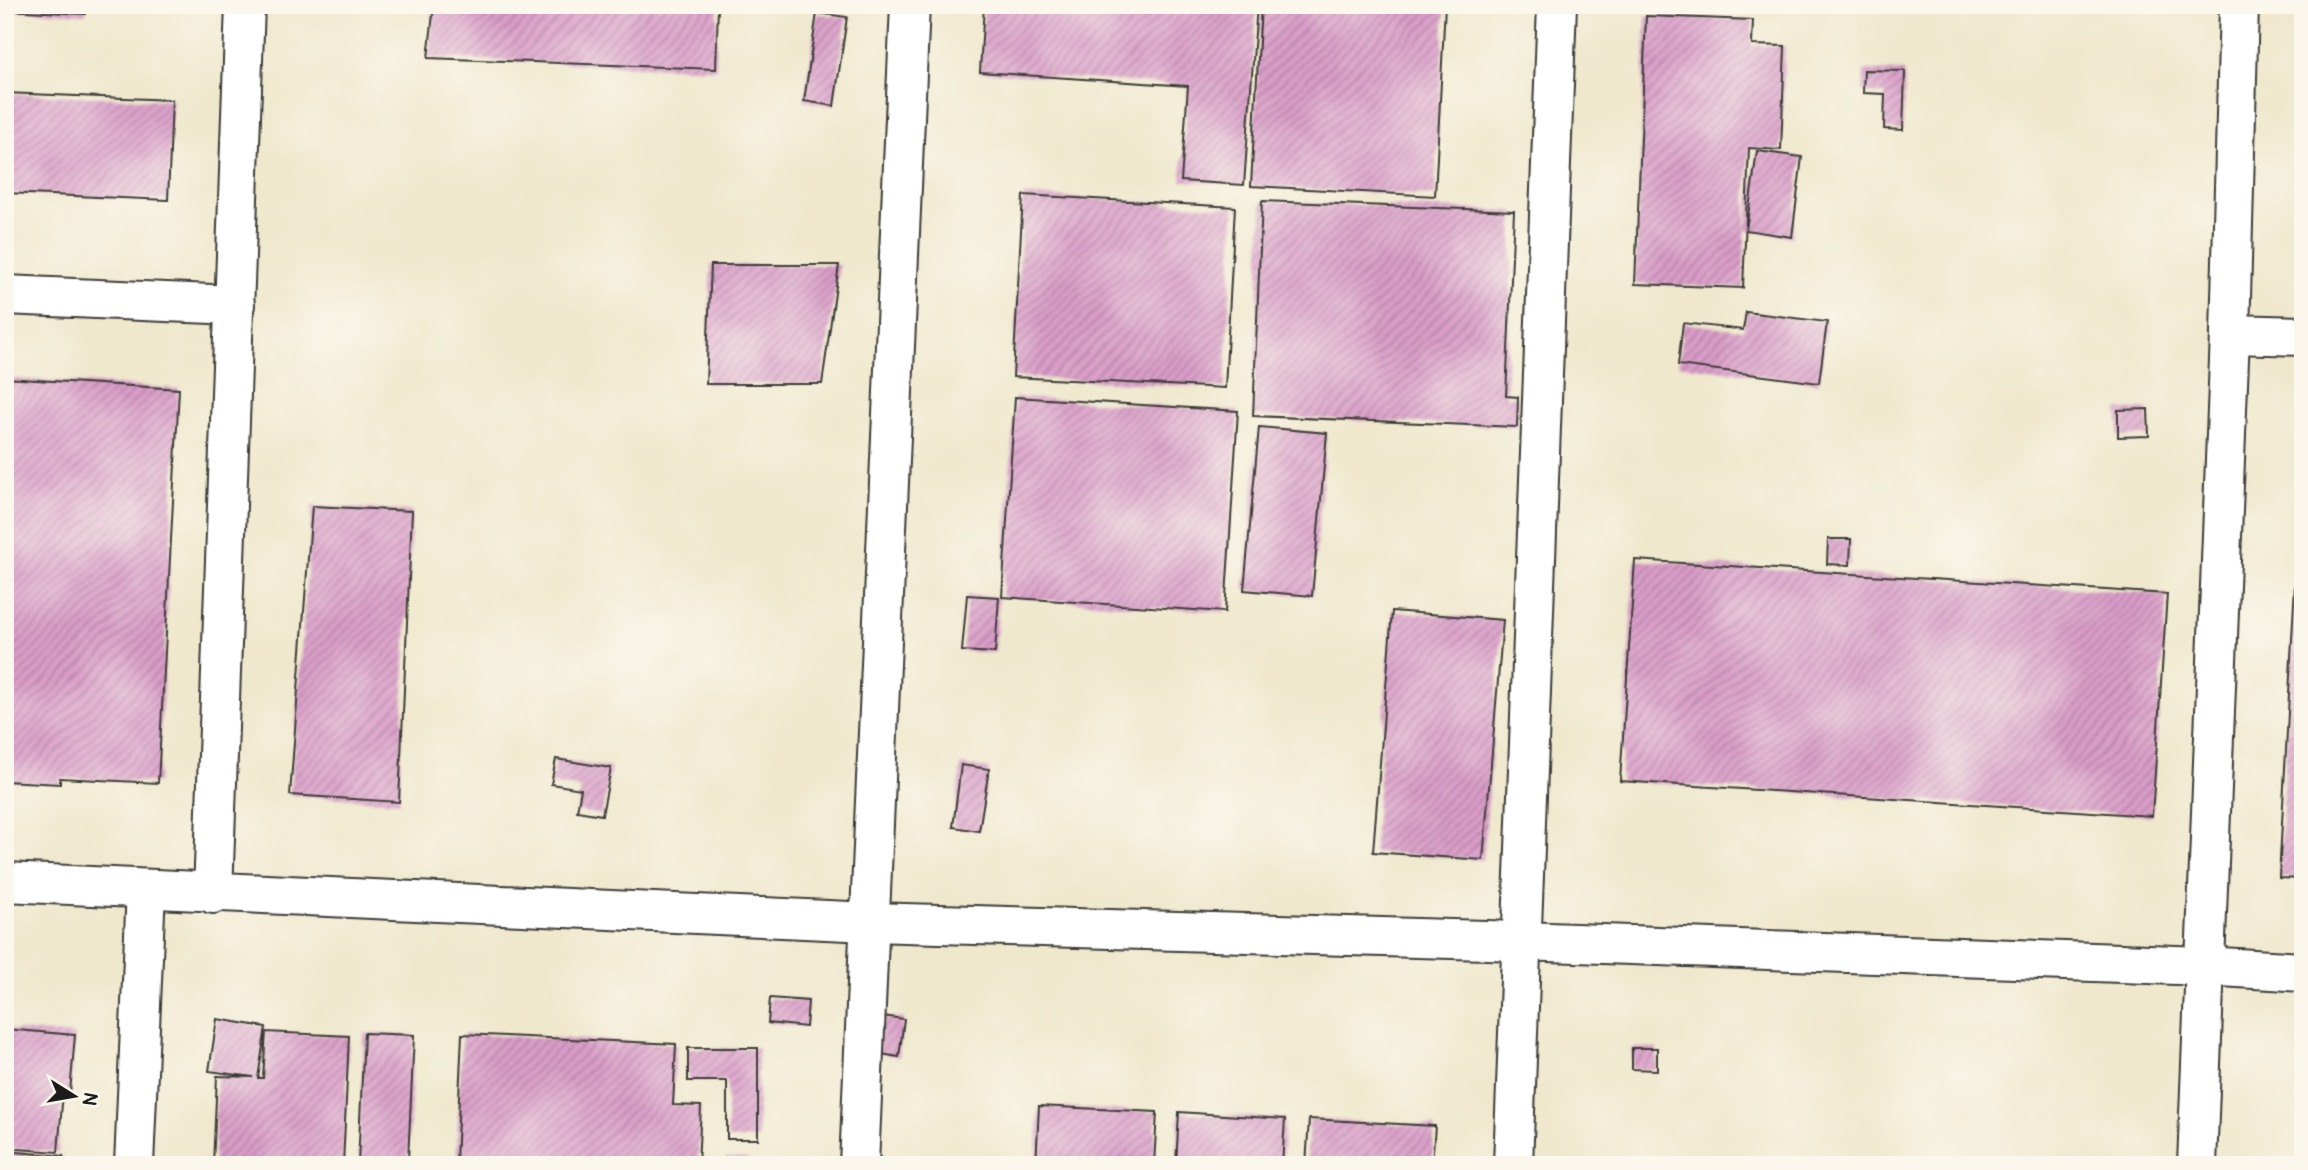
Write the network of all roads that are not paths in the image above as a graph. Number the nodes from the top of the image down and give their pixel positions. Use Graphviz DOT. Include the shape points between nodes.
graph roads {
  1 [pos="245,5"];
  2 [pos="910,5"];
  3 [pos="1558,5"];
  4 [pos="2239,5"];
  5 [pos="5,295"];
  6 [pos="235,305"];
  7 [pos="2230,334"];
  8 [pos="2303,336"];
  9 [pos="5,882"];
  10 [pos="146,889"];
  11 [pos="213,894"];
  12 [pos="870,922"];
  13 [pos="1521,941"];
  14 [pos="2204,967"];
  15 [pos="2303,972"];
  16 [pos="134,1165"];
  17 [pos="859,1165"];
  18 [pos="1513,1165"];
  19 [pos="2197,1165"];
  1 -- 6 [label="street"];
  2 -- 12 [label="street"];
  3 -- 13 [label="street"];
  4 -- 7 [label="street"];
  5 -- 6 [label="street"];
  6 -- 11 [label="street"];
  7 -- 8 [label="street"];
  7 -- 14 [label="street"];
  9 -- 10 [label="street"];
  10 -- 11 [label="street"];
  10 -- 16 [label="street"];
  11 -- 12 [label="street"];
  12 -- 13 [label="street"];
  12 -- 17 [label="street"];
  13 -- 14 [label="street"];
  13 -- 18 [label="street"];
  14 -- 15 [label="street"];
  14 -- 19 [label="street"];
}
